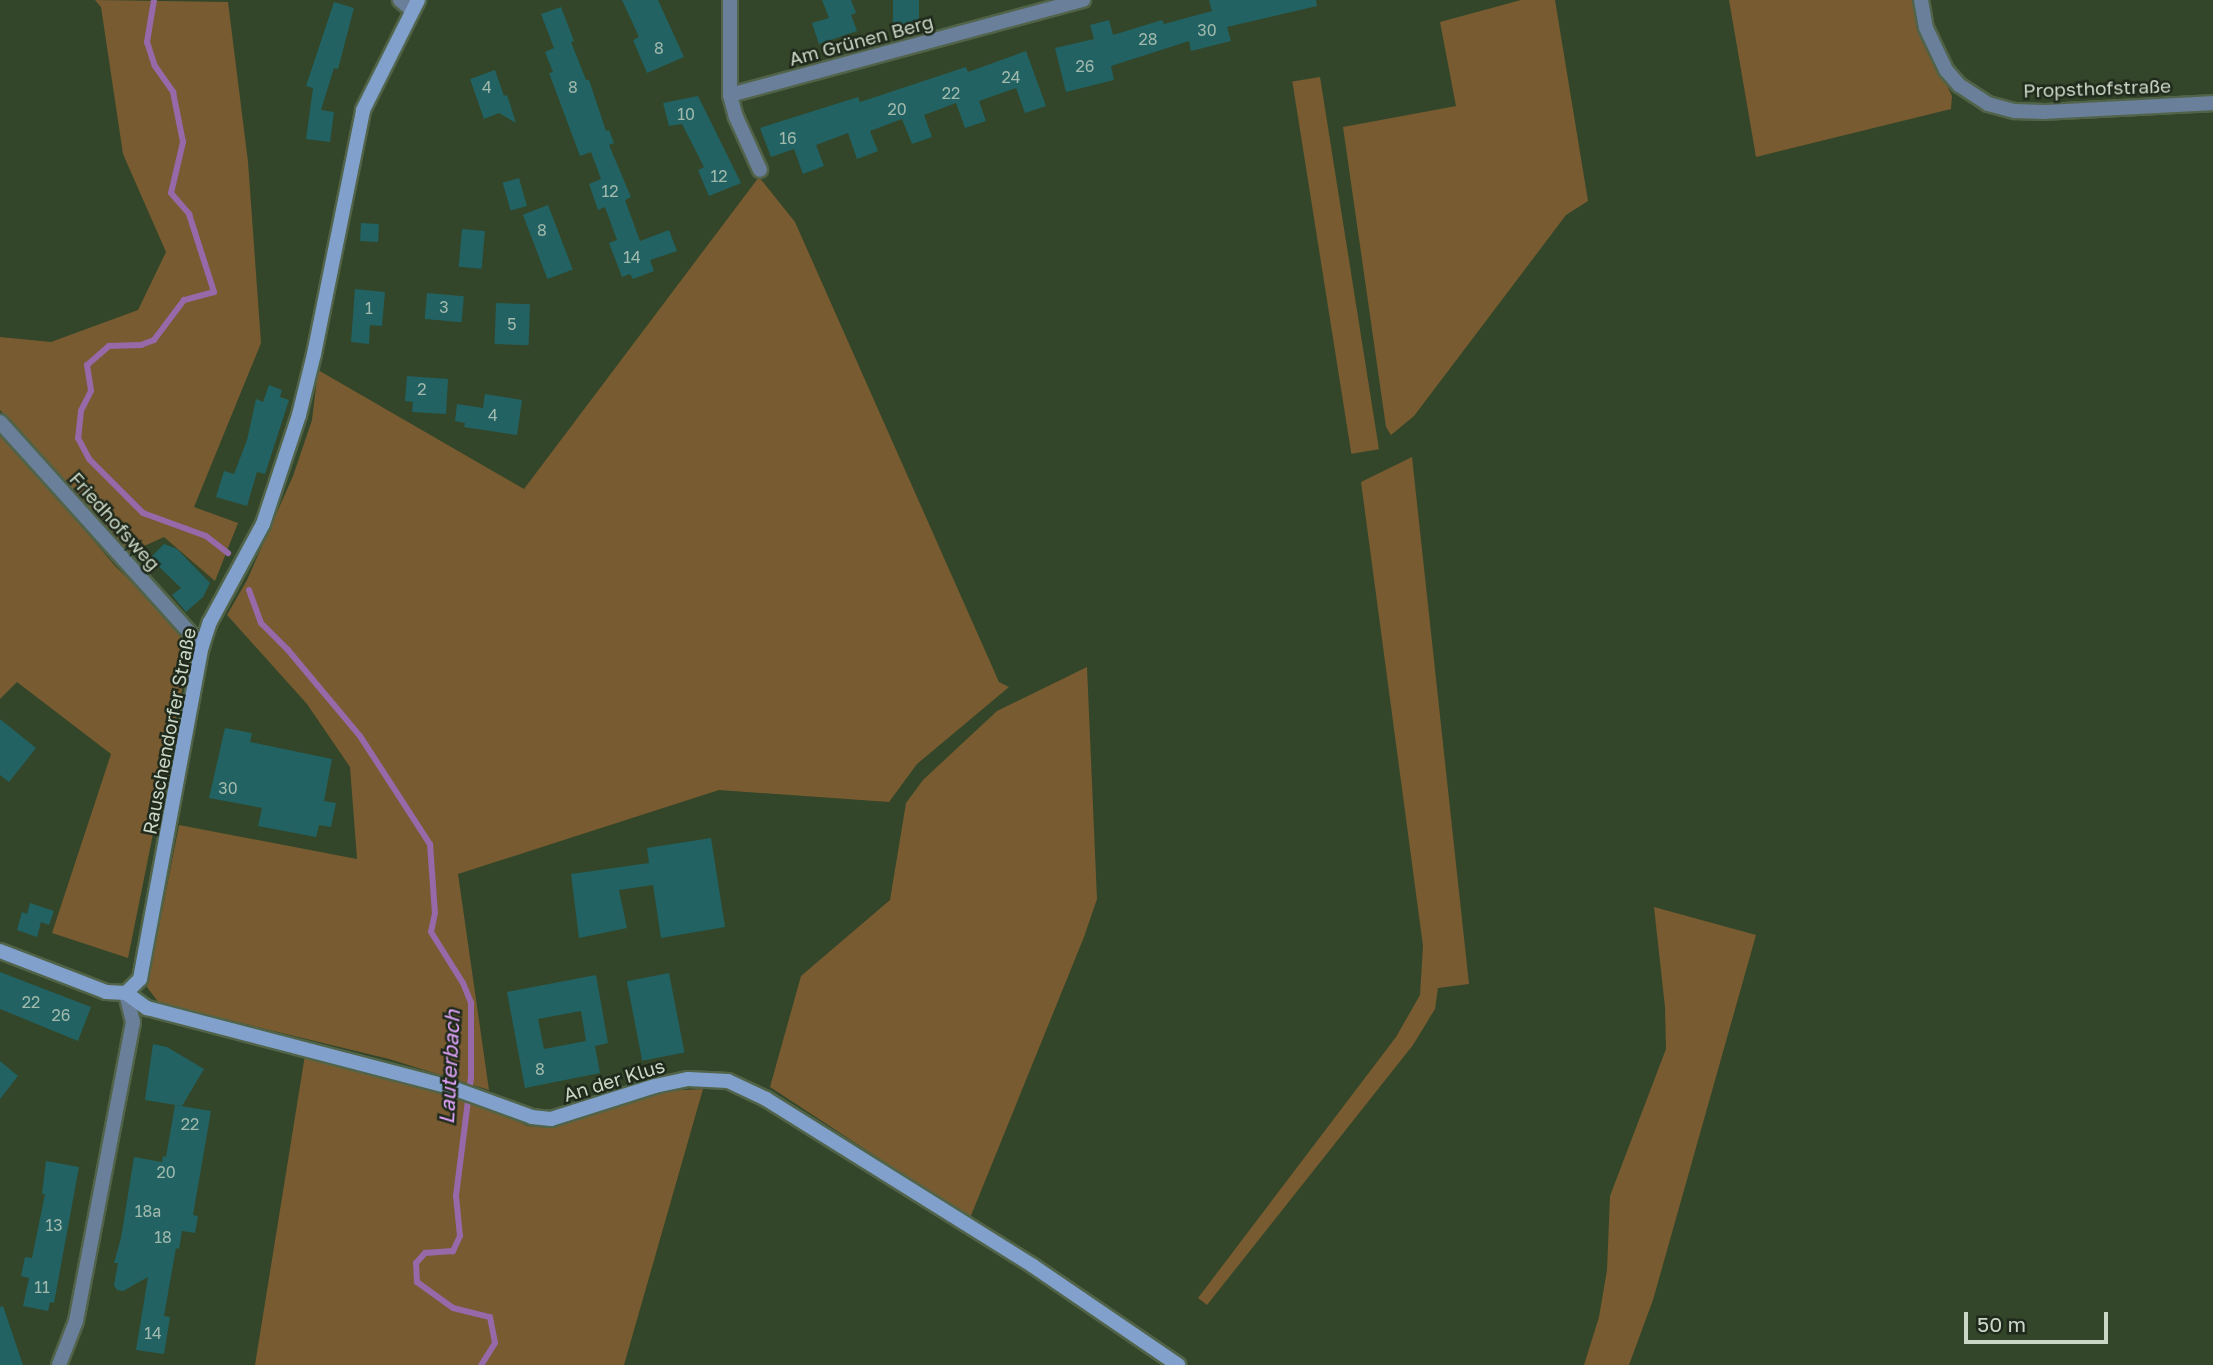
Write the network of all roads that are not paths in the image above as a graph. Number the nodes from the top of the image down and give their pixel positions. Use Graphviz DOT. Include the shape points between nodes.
graph roads {
  1 [pos="400,0"];
  2 [pos="730,0"];
  3 [pos="1083,0"];
  4 [pos="1921,0"];
  5 [pos="415,5"];
  6 [pos="730,95"];
  7 [pos="2213,103"];
  8 [pos="760,170"];
  9 [pos="0,422"];
  10 [pos="202,646"];
  11 [pos="0,951"];
  12 [pos="126,993"];
  13 [pos="1176,1364"];
  14 [pos="59,1365"];
  1 -- 5 [label="street"];
  2 -- 6 [label="street"];
  3 -- 6 [label="street, Am Grünen Berg"];
  4 -- 7 [label="street, Propsthofstraße" via="1926,28 1946,70 1988,104 2044,112"];
  5 -- 10 [label="street, Rauschendorfer Straße" via="360,120 314,354 295,426 262,524"];
  6 -- 8 [label="street"];
  9 -- 10 [label="street, Friedhofsweg"];
  10 -- 12 [label="street, Rauschendorfer Straße" via="140,979"];
  11 -- 12 [label="street, An der Klus" via="106,992"];
  12 -- 13 [label="street, An der Klus" via="147,1008 447,1086 532,1117 551,1119 666,1083 728,1081 766,1099 1022,1259"];
  12 -- 14 [label="street" via="133,1022 76,1321"];
}
